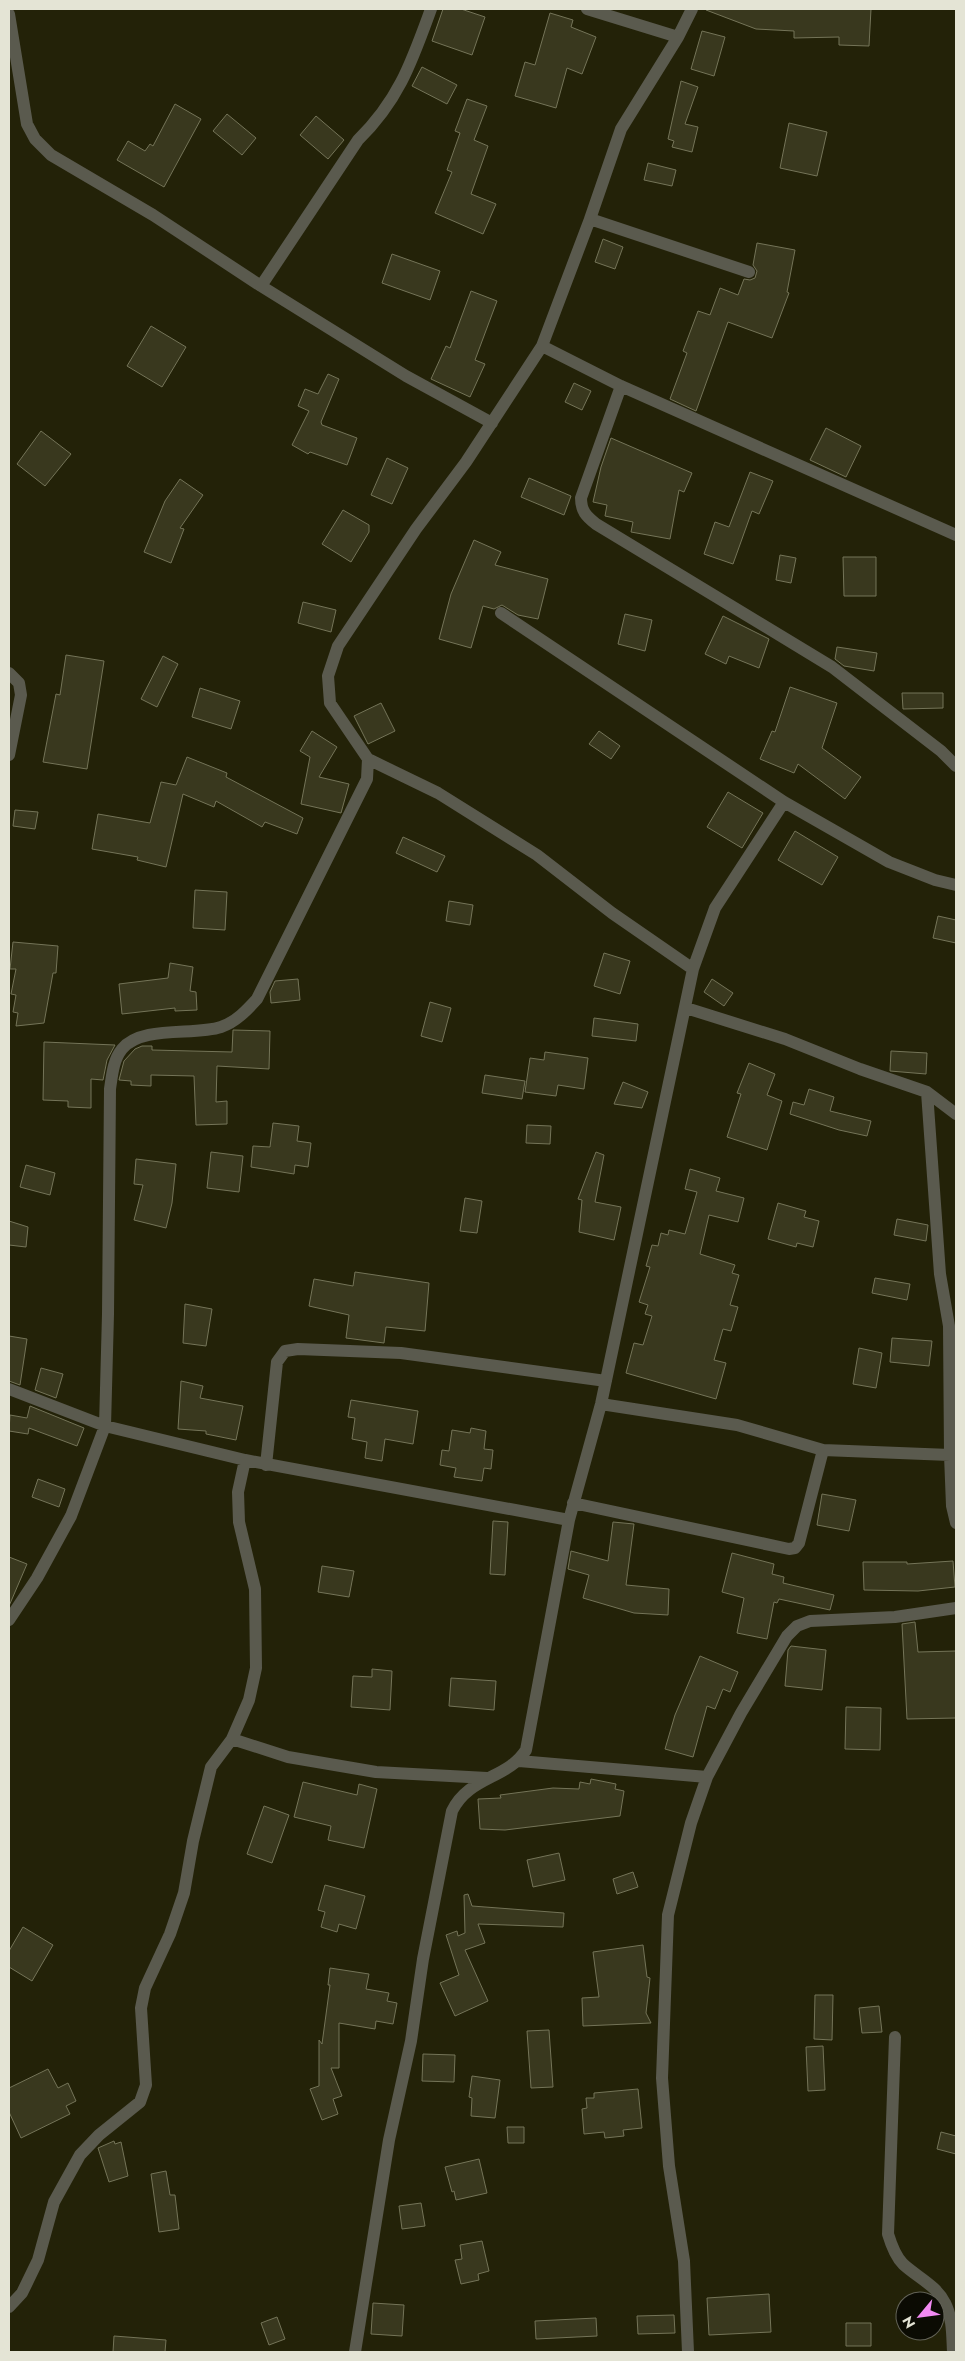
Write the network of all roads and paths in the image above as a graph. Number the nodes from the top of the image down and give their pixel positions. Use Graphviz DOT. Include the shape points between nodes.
graph roads {
  1 [pos="431,9"];
  2 [pos="587,9"];
  3 [pos="692,9"];
  4 [pos="9,14"];
  5 [pos="678,37"];
  6 [pos="590,219"];
  7 [pos="748,272"];
  8 [pos="261,286"];
  9 [pos="542,346"];
  10 [pos="621,386"];
  11 [pos="492,423"];
  12 [pos="956,535"];
  13 [pos="501,613"];
  14 [pos="9,673"];
  15 [pos="9,755"];
  16 [pos="368,759"];
  17 [pos="956,766"];
  18 [pos="784,802"];
  19 [pos="956,885"];
  20 [pos="693,969"];
  21 [pos="686,1008"];
  22 [pos="927,1092"];
  23 [pos="956,1114"];
  24 [pos="606,1381"];
  25 [pos="9,1389"];
  26 [pos="601,1404"];
  27 [pos="105,1426"];
  28 [pos="823,1450"];
  29 [pos="950,1455"];
  30 [pos="245,1460"];
  31 [pos="266,1465"];
  32 [pos="573,1504"];
  33 [pos="569,1520"];
  34 [pos="956,1523"];
  35 [pos="956,1608"];
  36 [pos="9,1620"];
  37 [pos="232,1738"];
  38 [pos="519,1761"];
  39 [pos="708,1777"];
  40 [pos="487,1778"];
  41 [pos="895,2037"];
  42 [pos="9,2307"];
  43 [pos="355,2352"];
  44 [pos="688,2352"];
  45 [pos="953,2352"];
  1 -- 8 [label="street" via="397,93 378,120 358,140"];
  2 -- 5 [label="street"];
  3 -- 5 [label="street"];
  4 -- 8 [label="street" via="27,124 35,139 51,155 152,215"];
  5 -- 6 [label="street" via="621,130"];
  6 -- 7 [label="street"];
  6 -- 9 [label="street"];
  8 -- 11 [label="street" via="406,376"];
  9 -- 10 [label="street"];
  9 -- 11 [label="street"];
  10 -- 12 [label="street"];
  10 -- 17 [label="street" via="581,498 581,508 586,516 832,666"];
  11 -- 16 [label="street" via="338,646 328,676 330,703"];
  13 -- 18 [label="street"];
  14 -- 15 [label="street" via="19,683 21,695"];
  16 -- 20 [label="street" via="438,793 537,855 612,913"];
  16 -- 27 [label="street" via="366,779 257,999 242,1015 222,1027 146,1036 128,1044 118,1057 110,1089"];
  18 -- 19 [label="street" via="889,862"];
  18 -- 20 [label="street" via="715,908"];
  20 -- 21 [label="street"];
  21 -- 22 [label="street"];
  21 -- 24 [label="street"];
  22 -- 23 [label="street"];
  22 -- 29 [label="street" via="940,1274 949,1326"];
  24 -- 26 [label="street"];
  24 -- 31 [label="street" via="401,1353 285,1351 277,1362"];
  25 -- 27 [label="street"];
  26 -- 28 [label="street" via="737,1426"];
  26 -- 32 [label="street"];
  27 -- 30 [label="street"];
  27 -- 36 [label="street" via="71,1516 37,1578"];
  28 -- 29 [label="street"];
  28 -- 32 [label="street" via="800,1543 789,1550"];
  29 -- 34 [label="street"];
  30 -- 31 [label="street"];
  30 -- 37 [label="street" via="238,1492 239,1522 255,1589 256,1660 249,1700"];
  31 -- 33 [label="street"];
  32 -- 33 [label="street"];
  33 -- 38 [label="street" via="526,1750"];
  35 -- 39 [label="street" via="895,1617 810,1621 797,1626 787,1636 741,1713"];
  37 -- 40 [label="street" via="288,1757 376,1772"];
  37 -- 42 [label="street" via="211,1768 184,1893 170,1934 145,1988 142,2008 146,2085 140,2102 80,2155 54,2202 38,2260 22,2293"];
  38 -- 39 [label="street"];
  38 -- 40 [label="street"];
  39 -- 44 [label="street" via="691,1823 668,1915 662,2078 669,2166 684,2261"];
  40 -- 43 [label="street" via="464,1794 452,1811 423,1959 411,2041 389,2140"];
  41 -- 45 [label="street" via="888,2234 902,2263 945,2301 951,2318"];
}
